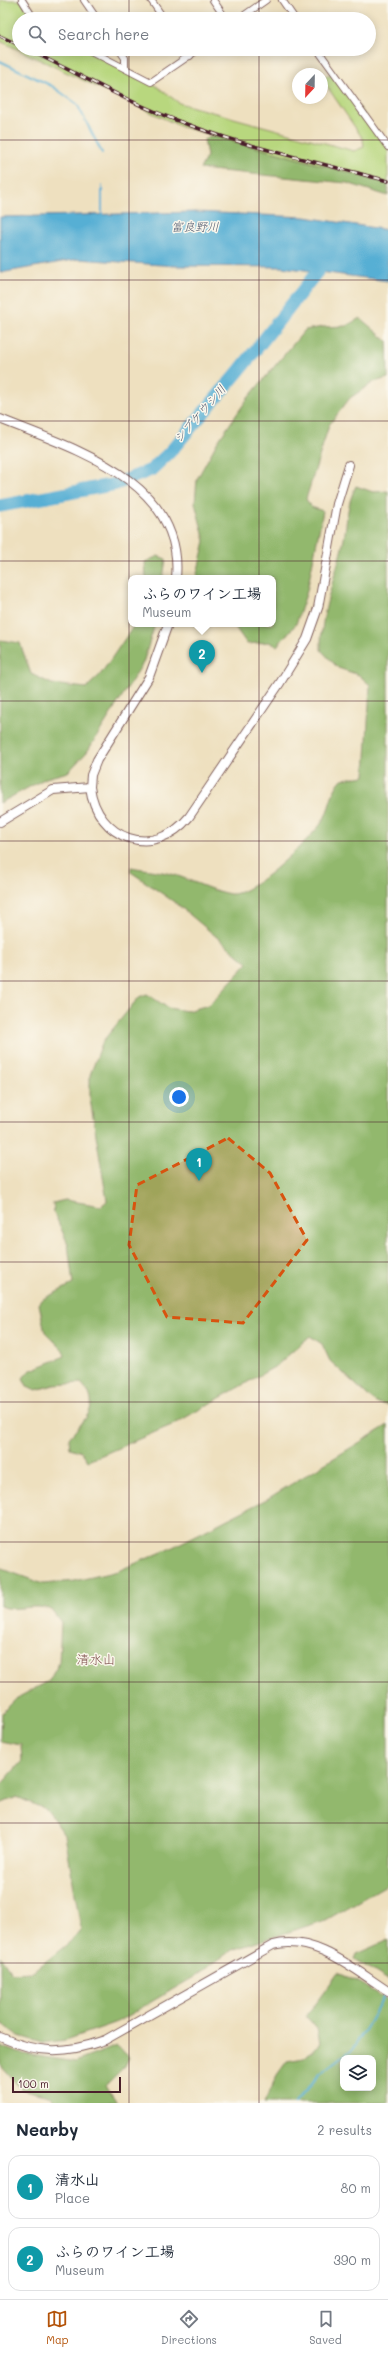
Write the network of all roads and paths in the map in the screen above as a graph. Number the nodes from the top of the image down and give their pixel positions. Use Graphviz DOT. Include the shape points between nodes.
graph roads {
  1 [pos="22,0"];
  2 [pos="84,0"];
  3 [pos="151,0"];
  4 [pos="213,0"];
  5 [pos="266,0"];
  6 [pos="282,0"];
  7 [pos="30,12"];
  8 [pos="92,12"];
  9 [pos="159,12"];
  10 [pos="221,12"];
  11 [pos="249,12"];
  12 [pos="290,12"];
  13 [pos="101,56"];
  14 [pos="124,56"];
  15 [pos="190,56"];
  16 [pos="322,56"];
  17 [pos="125,68"];
  18 [pos="388,147"];
  19 [pos="0,419"];
  20 [pos="349,465"];
  21 [pos="176,575"];
  22 [pos="167,627"];
  23 [pos="90,787"];
  24 [pos="0,822"];
  25 [pos="388,1991"];
  26 [pos="0,2037"];
  1 -- 7 [label="street"];
  2 -- 8 [label="street"];
  3 -- 9 [label="street"];
  4 -- 10 [label="street"];
  5 -- 11 [label="street"];
  6 -- 12 [label="street"];
  13 -- 17 [label="street"];
  14 -- 17 [label="street"];
  15 -- 17 [label="street" via="151,82"];
  16 -- 18 [label="street"];
  19 -- 21 [label="street" via="104,463 131,482 148,498 162,517 172,538"];
  20 -- 23 [label="street" via="336,504 318,608 307,639 280,684 189,817 178,829 163,837 144,840 127,837 111,829 99,816 94,807"];
  22 -- 23 [label="street" via="149,677 97,760 91,775"];
  23 -- 24 [label="street" via="53,790"];
  25 -- 26 [label="street" via="322,1950 299,1943 281,1943 105,2040 88,2046 66,2051 42,2051"];
}
